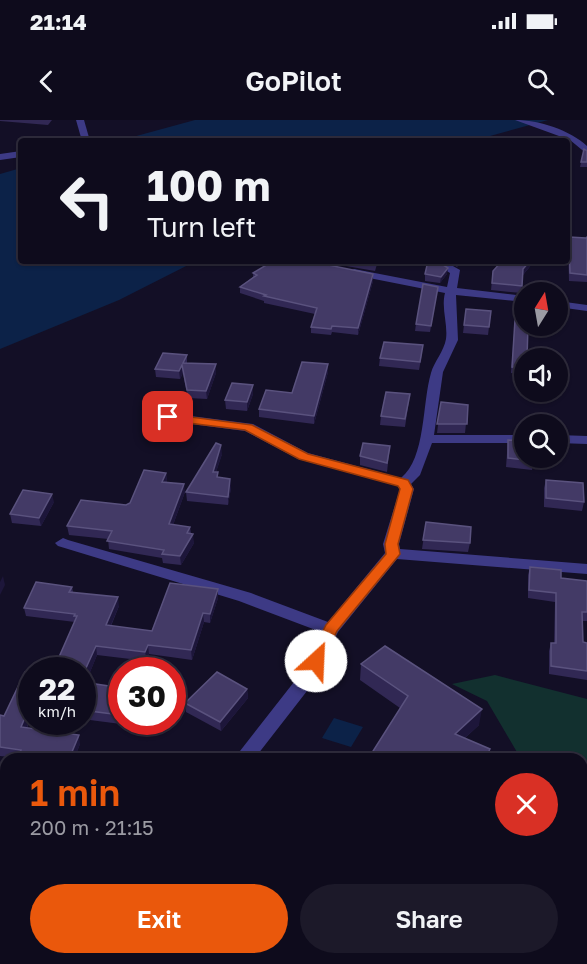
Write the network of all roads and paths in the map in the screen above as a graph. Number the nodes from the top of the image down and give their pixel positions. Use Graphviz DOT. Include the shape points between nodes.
graph roads {
  1 [pos="80,120"];
  2 [pos="519,120"];
  3 [pos="85,138"];
  4 [pos="565,138"];
  5 [pos="570,139"];
  6 [pos="587,139"];
  7 [pos="570,140"];
  8 [pos="587,151"];
  9 [pos="18,154"];
  10 [pos="0,156"];
  11 [pos="441,264"];
  12 [pos="347,270"];
  13 [pos="452,291"];
  14 [pos="514,297"];
  15 [pos="568,305"];
  16 [pos="587,308"];
  17 [pos="168,417"];
  18 [pos="427,439"];
  19 [pos="514,439"];
  20 [pos="568,439"];
  21 [pos="587,440"];
  22 [pos="403,483"];
  23 [pos="63,543"];
  24 [pos="393,554"];
  25 [pos="587,569"];
  26 [pos="331,629"];
  27 [pos="248,753"];
  1 -- 3 [label="street"];
  2 -- 4 [label="street"];
  5 -- 6 [label="street"];
  7 -- 8 [label="street"];
  9 -- 10 [label="street"];
  11 -- 13 [label="street" via="456,272"];
  12 -- 13 [label="street"];
  13 -- 14 [label="street"];
  13 -- 18 [label="street" via="452,340 437,372"];
  15 -- 16 [label="street"];
  17 -- 22 [label="street" via="248,427 303,456"];
  18 -- 19 [label="street"];
  18 -- 22 [label="street" via="413,475"];
  20 -- 21 [label="street"];
  22 -- 24 [label="street" via="407,489 392,544"];
  23 -- 26 [label="street" via="245,597"];
  24 -- 25 [label="street"];
  24 -- 26 [label="street"];
  26 -- 27 [label="street" via="309,677"];
}
